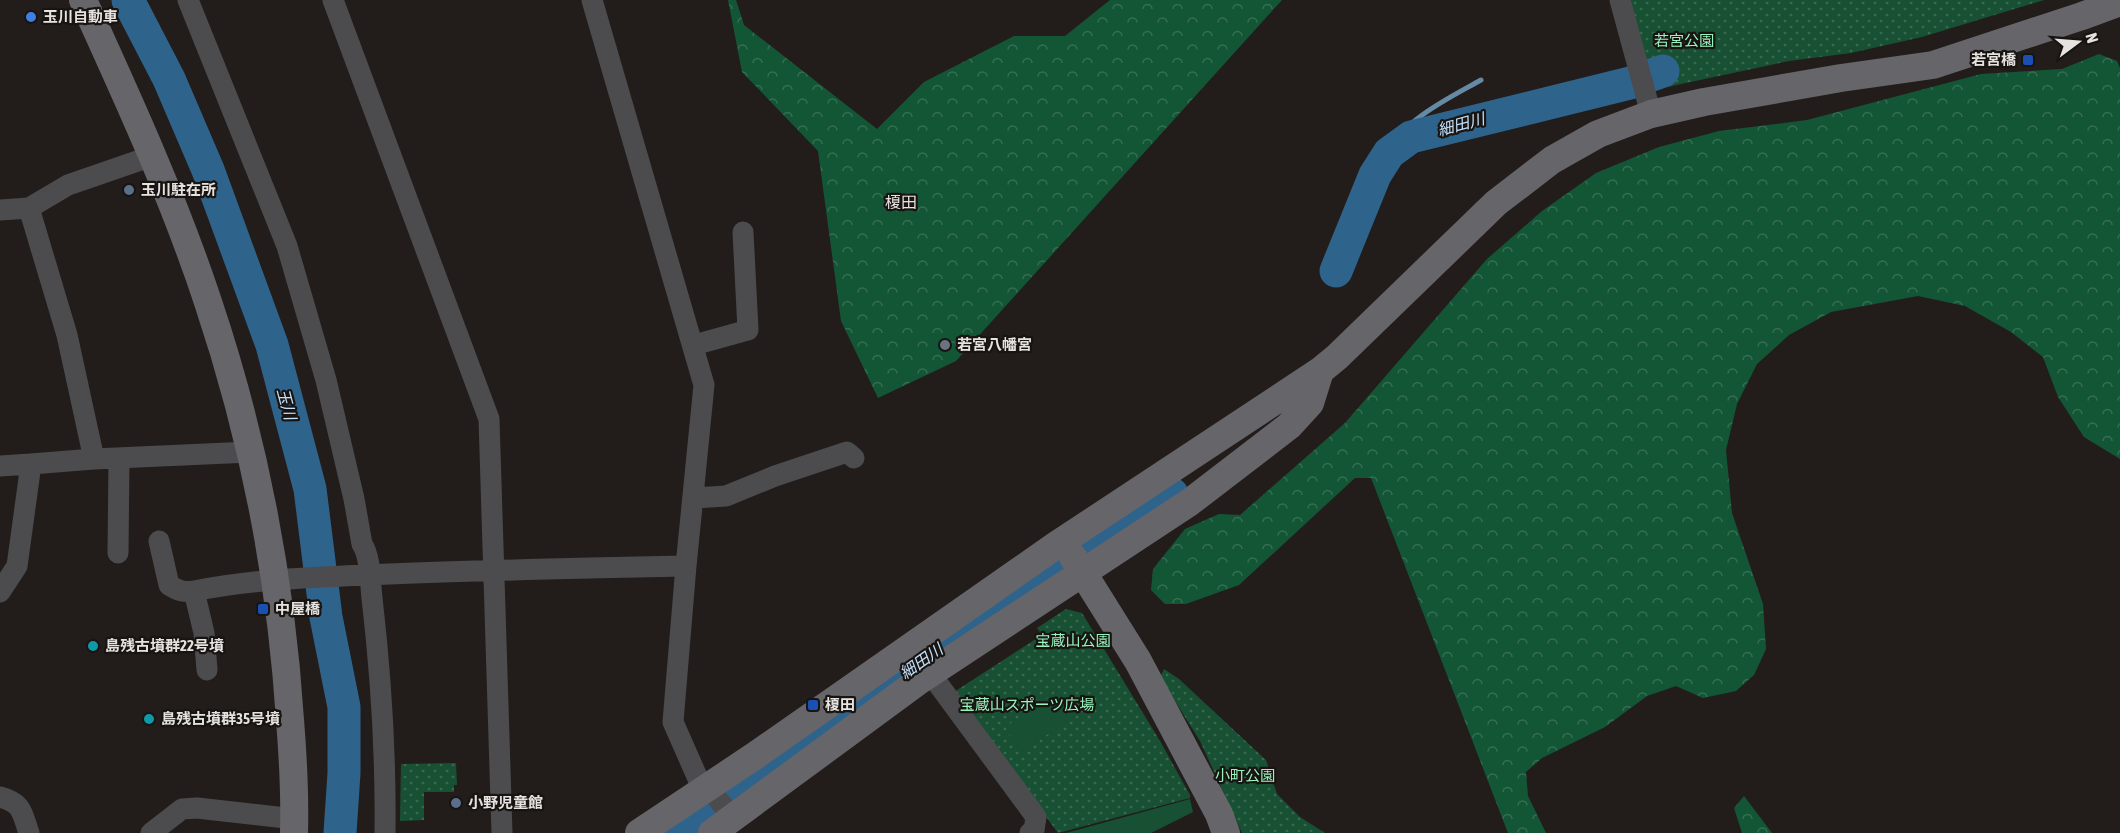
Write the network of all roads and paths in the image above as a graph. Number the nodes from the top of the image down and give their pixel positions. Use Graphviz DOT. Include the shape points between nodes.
graph roads {
  1 [pos="83,0"];
  2 [pos="188,0"];
  3 [pos="333,0"];
  4 [pos="592,0"];
  5 [pos="1620,0"];
  6 [pos="2120,2"];
  7 [pos="1651,114"];
  8 [pos="152,156"];
  9 [pos="29,208"];
  10 [pos="0,210"];
  11 [pos="743,232"];
  12 [pos="694,345"];
  13 [pos="1320,371"];
  14 [pos="250,452"];
  15 [pos="854,458"];
  16 [pos="94,459"];
  17 [pos="119,459"];
  18 [pos="31,464"];
  19 [pos="0,465"];
  20 [pos="694,498"];
  21 [pos="159,541"];
  22 [pos="113,543"];
  23 [pos="1073,556"];
  24 [pos="686,566"];
  25 [pos="494,569"];
  26 [pos="363,575"];
  27 [pos="281,580"];
  28 [pos="194,591"];
  29 [pos="0,592"];
  30 [pos="915,667"];
  31 [pos="207,670"];
  32 [pos="712,790"];
  33 [pos="0,797"];
  34 [pos="724,821"];
  35 [pos="295,826"];
  36 [pos="29,833"];
  37 [pos="151,833"];
  38 [pos="385,833"];
  39 [pos="502,833"];
  40 [pos="639,833"];
  41 [pos="1029,833"];
  42 [pos="1226,833"];
  1 -- 8 [label="street"];
  2 -- 26 [label="street" via="287,246 326,380 354,499 365,549"];
  3 -- 25 [label="street" via="489,420"];
  4 -- 12 [label="street"];
  5 -- 7 [label="street"];
  6 -- 7 [label="street" via="1933,65"];
  7 -- 13 [label="street" via="1598,134 1543,167 1496,203"];
  8 -- 9 [label="street" via="68,185"];
  8 -- 14 [label="street" via="208,302"];
  9 -- 10 [label="street"];
  9 -- 16 [label="street" via="67,335"];
  11 -- 12 [label="street" via="748,330"];
  12 -- 20 [label="street" via="704,385"];
  13 -- 23 [label="street"];
  13 -- 23 [label="street" via="1310,403 1289,426 1190,502"];
  14 -- 17 [label="street"];
  14 -- 27 [label="street"];
  15 -- 20 [label="street" via="847,452 726,496"];
  16 -- 17 [label="street"];
  16 -- 18 [label="street"];
  17 -- 22 [label="street"];
  18 -- 19 [label="street"];
  18 -- 29 [label="street" via="17,566"];
  20 -- 24 [label="street"];
  21 -- 28 [label="street" via="169,585"];
  23 -- 30 [label="street"];
  23 -- 30 [label="street"];
  23 -- 42 [label="street" via="1138,661"];
  24 -- 25 [label="street"];
  24 -- 32 [label="street" via="672,722 699,781"];
  25 -- 26 [label="street"];
  25 -- 39 [label="street"];
  26 -- 27 [label="street"];
  26 -- 38 [label="street" via="380,668"];
  27 -- 28 [label="street"];
  27 -- 35 [label="street"];
  28 -- 31 [label="street" via="204,633"];
  30 -- 32 [label="street" via="756,755"];
  30 -- 34 [label="street"];
  30 -- 41 [label="street" via="1036,817 1034,830"];
  32 -- 34 [label="street"];
  32 -- 40 [label="street"];
  33 -- 36 [label="street" via="20,806"];
  35 -- 37 [label="street" via="189,808 182,809"];
}
